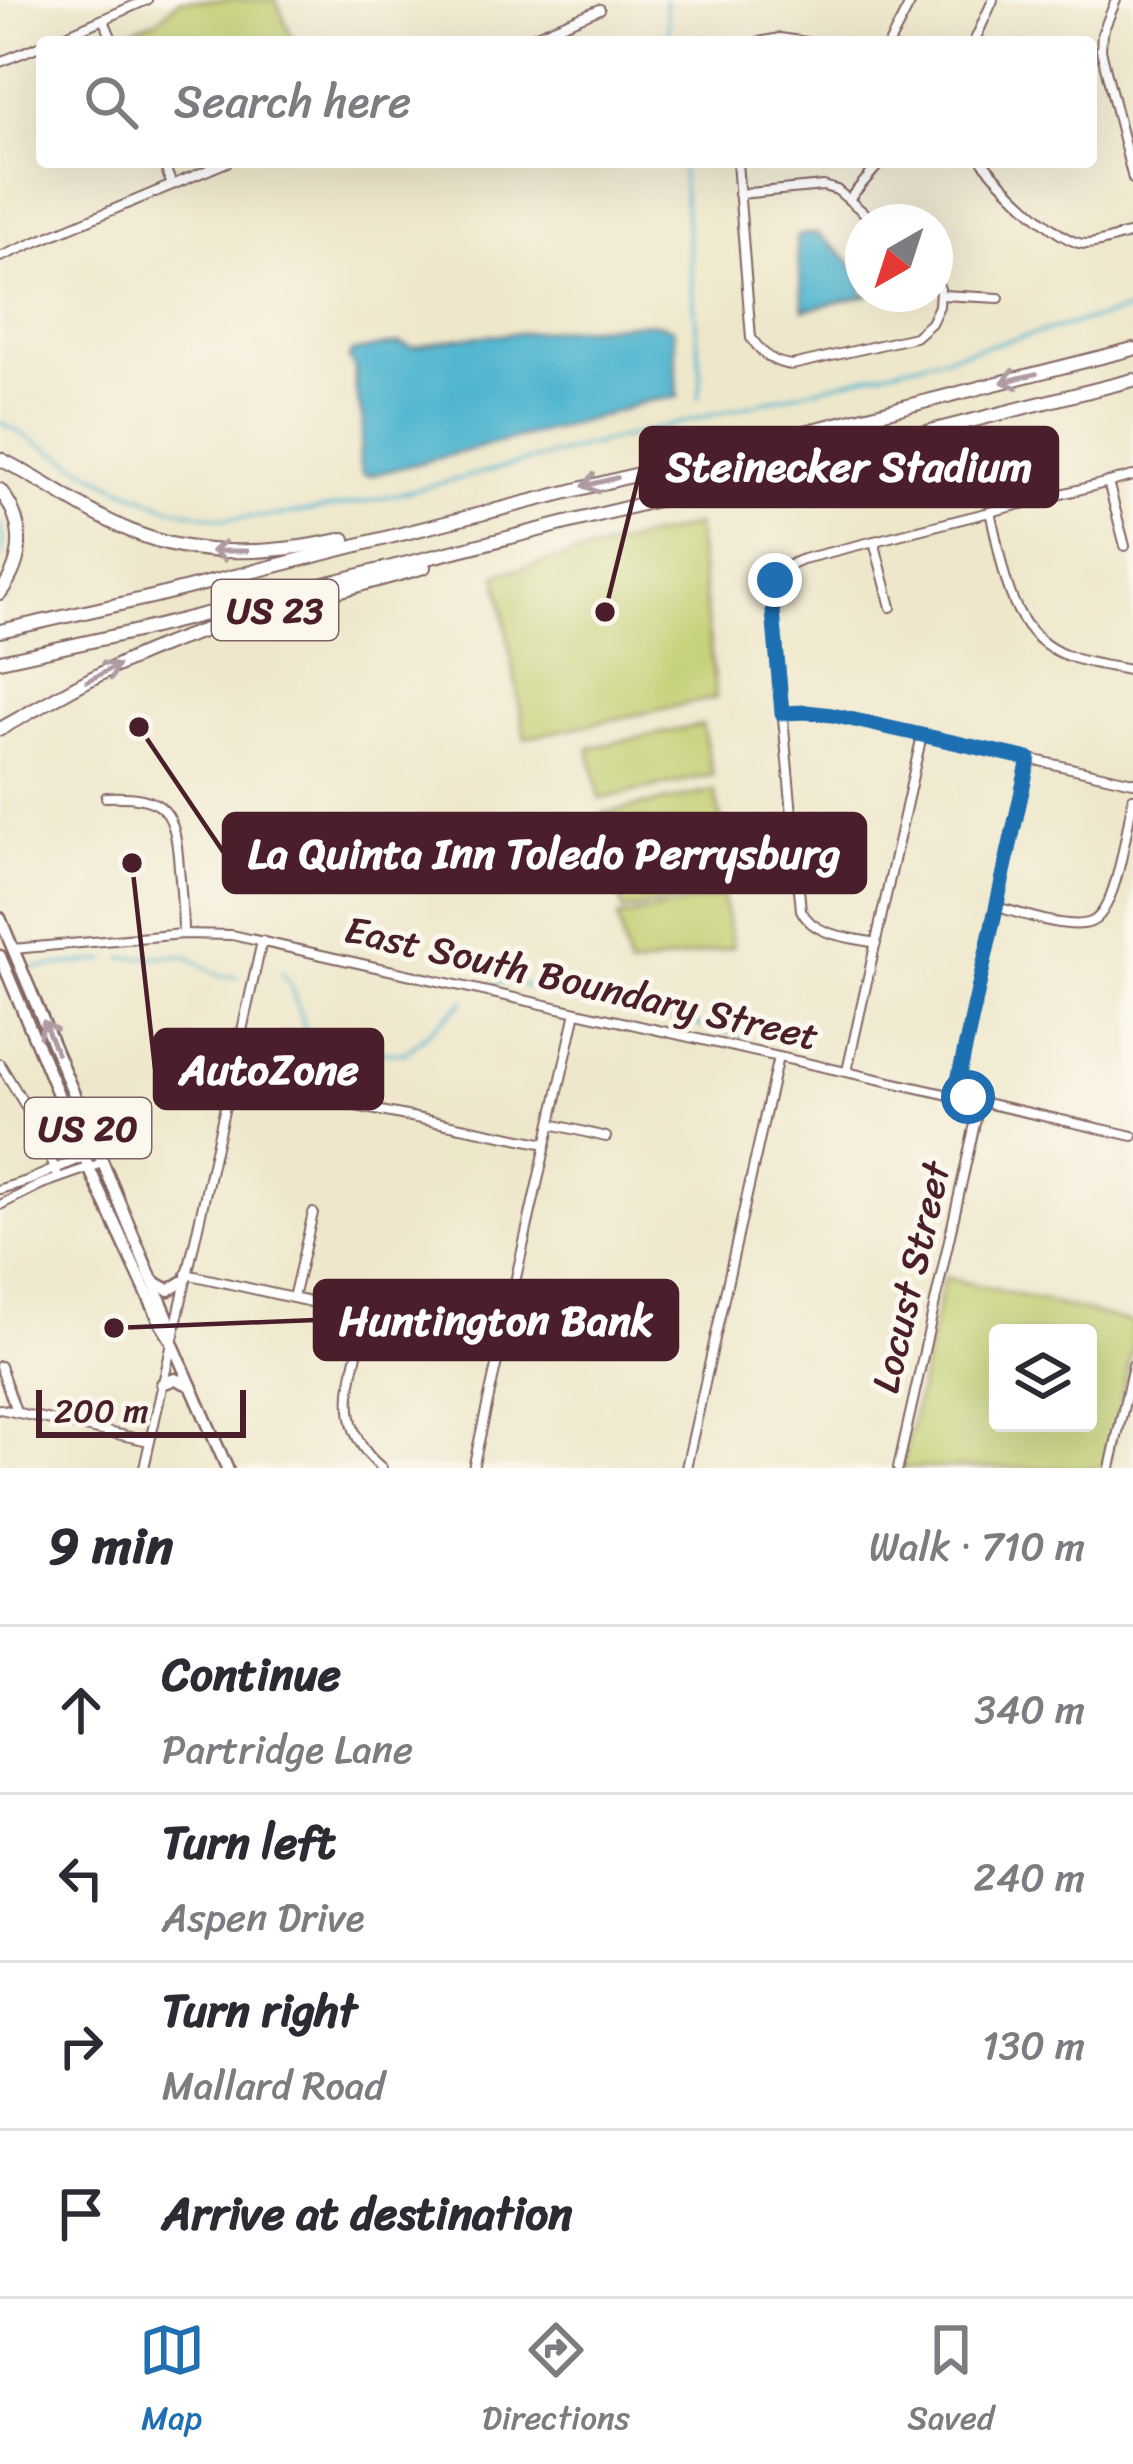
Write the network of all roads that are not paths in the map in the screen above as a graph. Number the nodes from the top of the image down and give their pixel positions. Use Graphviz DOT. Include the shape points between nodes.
graph roads {
  1 [pos="148,0"];
  2 [pos="912,0"];
  3 [pos="993,0"];
  4 [pos="1116,0"];
  5 [pos="600,9"];
  6 [pos="104,20"];
  7 [pos="65,36"];
  8 [pos="111,36"];
  9 [pos="534,36"];
  10 [pos="893,36"];
  11 [pos="977,36"];
  12 [pos="36,48"];
  13 [pos="0,62"];
  14 [pos="1133,122"];
  15 [pos="1120,125"];
  16 [pos="165,168"];
  17 [pos="213,168"];
  18 [pos="738,168"];
  19 [pos="876,168"];
  20 [pos="988,168"];
  21 [pos="1133,178"];
  22 [pos="172,185"];
  23 [pos="740,194"];
  24 [pos="849,199"];
  25 [pos="855,204"];
  26 [pos="1133,233"];
  27 [pos="0,257"];
  28 [pos="953,296"];
  29 [pos="999,298"];
  30 [pos="936,312"];
  31 [pos="1133,349"];
  32 [pos="1133,380"];
  33 [pos="0,459"];
  34 [pos="1133,476"];
  35 [pos="1108,482"];
  36 [pos="0,490"];
  37 [pos="990,512"];
  38 [pos="563,524"];
  39 [pos="387,536"];
  40 [pos="874,541"];
  41 [pos="1125,546"];
  42 [pos="0,593"];
  43 [pos="891,607"];
  44 [pos="0,631"];
  45 [pos="0,661"];
  46 [pos="1133,671"];
  47 [pos="782,713"];
  48 [pos="0,729"];
  49 [pos="922,735"];
  50 [pos="1029,759"];
  51 [pos="1133,782"];
  52 [pos="106,797"];
  53 [pos="1133,798"];
  54 [pos="997,907"];
  55 [pos="0,918"];
  56 [pos="183,934"];
  57 [pos="0,936"];
  58 [pos="262,941"];
  59 [pos="876,943"];
  60 [pos="13,949"];
  61 [pos="0,956"];
  62 [pos="576,1012"];
  63 [pos="778,1057"];
  64 [pos="0,1064"];
  65 [pos="235,1065"];
  66 [pos="848,1071"];
  67 [pos="173,1088"];
  68 [pos="955,1094"];
  69 [pos="227,1100"];
  70 [pos="980,1100"];
  71 [pos="551,1124"];
  72 [pos="1133,1136"];
  73 [pos="606,1137"];
  74 [pos="546,1144"];
  75 [pos="100,1157"];
  76 [pos="87,1162"];
  77 [pos="57,1173"];
  78 [pos="0,1189"];
  79 [pos="0,1205"];
  80 [pos="313,1214"];
  81 [pos="185,1277"];
  82 [pos="153,1281"];
  83 [pos="293,1298"];
  84 [pos="367,1315"];
  85 [pos="171,1340"];
  86 [pos="501,1345"];
  87 [pos="1133,1365"];
  88 [pos="0,1366"];
  89 [pos="162,1384"];
  90 [pos="191,1386"];
  91 [pos="0,1409"];
  92 [pos="17,1412"];
  93 [pos="149,1442"];
  94 [pos="144,1468"];
  95 [pos="227,1468"];
  96 [pos="382,1468"];
  97 [pos="473,1468"];
  98 [pos="686,1468"];
  99 [pos="898,1468"];
  100 [pos="1110,1468"];
  1 -- 6 [label="street"];
  2 -- 10 [label="street"];
  3 -- 11 [label="street"];
  4 -- 15 [label="street" via="1100,41"];
  5 -- 9 [label="street"];
  6 -- 7 [label="street"];
  6 -- 8 [label="street"];
  12 -- 13 [label="street"];
  14 -- 15 [label="street"];
  15 -- 21 [label="street"];
  16 -- 22 [label="street"];
  17 -- 22 [label="street"];
  18 -- 23 [label="street"];
  19 -- 24 [label="street"];
  20 -- 26 [label="street" via="1065,239 1088,244"];
  22 -- 27 [label="street"];
  23 -- 24 [label="street" via="823,186"];
  23 -- 30 [label="street" via="751,338 763,354 792,365 915,337"];
  24 -- 25 [label="street"];
  28 -- 29 [label="street"];
  31 -- 39 [label="highway, one-way"];
  32 -- 38 [label="highway"];
  39 -- 33 [label="highway, US 23, one-way" via="237,552 190,549 129,531"];
  34 -- 35 [label="street"];
  35 -- 37 [label="street"];
  35 -- 41 [label="street"];
  36 -- 42 [label="highway" via="20,536 16,568"];
  37 -- 40 [label="street"];
  37 -- 46 [label="street" via="1013,602 1032,633 1072,658"];
  38 -- 45 [label="highway"];
  48 -- 38 [label="highway, US 23, one-way" via="163,646"];
  39 -- 44 [label="highway"];
  40 -- 43 [label="street"];
  40 -- 47 [label="street" via="793,562 777,576"];
  47 -- 49 [label="street" via="817,712"];
  47 -- 59 [label="street" via="801,910 816,928"];
  49 -- 50 [label="street"];
  49 -- 59 [label="street"];
  50 -- 51 [label="street"];
  50 -- 54 [label="street"];
  52 -- 56 [label="street" via="146,800 170,817"];
  53 -- 54 [label="street" via="1112,891 1097,918 1074,924"];
  54 -- 68 [label="street"];
  55 -- 60 [label="main road, US 20"];
  56 -- 58 [label="street, East South Boundary Street"];
  56 -- 60 [label="street, East South Boundary Street"];
  57 -- 60 [label="main road"];
  58 -- 62 [label="street, East South Boundary Street"];
  58 -- 65 [label="street"];
  59 -- 66 [label="street"];
  75 -- 60 [label="main road, US 20, one-way"];
  61 -- 76 [label="main road, US 20"];
  62 -- 63 [label="street, East South Boundary Street"];
  62 -- 71 [label="street"];
  63 -- 66 [label="street, East South Boundary Street"];
  63 -- 98 [label="street"];
  64 -- 77 [label="street"];
  65 -- 69 [label="street"];
  65 -- 74 [label="street" via="331,1101"];
  66 -- 68 [label="street, East South Boundary Street"];
  67 -- 69 [label="street"];
  68 -- 70 [label="street, East South Boundary Street"];
  69 -- 81 [label="street"];
  70 -- 72 [label="street, East South Boundary Street"];
  70 -- 99 [label="street, Locust Street"];
  71 -- 73 [label="street"];
  71 -- 74 [label="street"];
  74 -- 86 [label="street"];
  75 -- 76 [label="street"];
  75 -- 82 [label="main road, US 20"];
  76 -- 77 [label="street"];
  76 -- 85 [label="main road, US 20"];
  77 -- 78 [label="street"];
  77 -- 79 [label="street"];
  80 -- 83 [label="street"];
  81 -- 82 [label="main road" via="169,1290"];
  81 -- 83 [label="street"];
  81 -- 85 [label="street"];
  82 -- 85 [label="main road, US 20"];
  83 -- 84 [label="street"];
  84 -- 86 [label="street"];
  84 -- 96 [label="street" via="349,1410 360,1444"];
  85 -- 89 [label="street"];
  85 -- 90 [label="main road, US 20"];
  86 -- 97 [label="street"];
  87 -- 100 [label="street"];
  88 -- 92 [label="street"];
  89 -- 90 [label="main road"];
  89 -- 93 [label="street"];
  90 -- 95 [label="main road, US 20"];
  91 -- 92 [label="street"];
  92 -- 93 [label="street"];
  93 -- 94 [label="street"];
}
